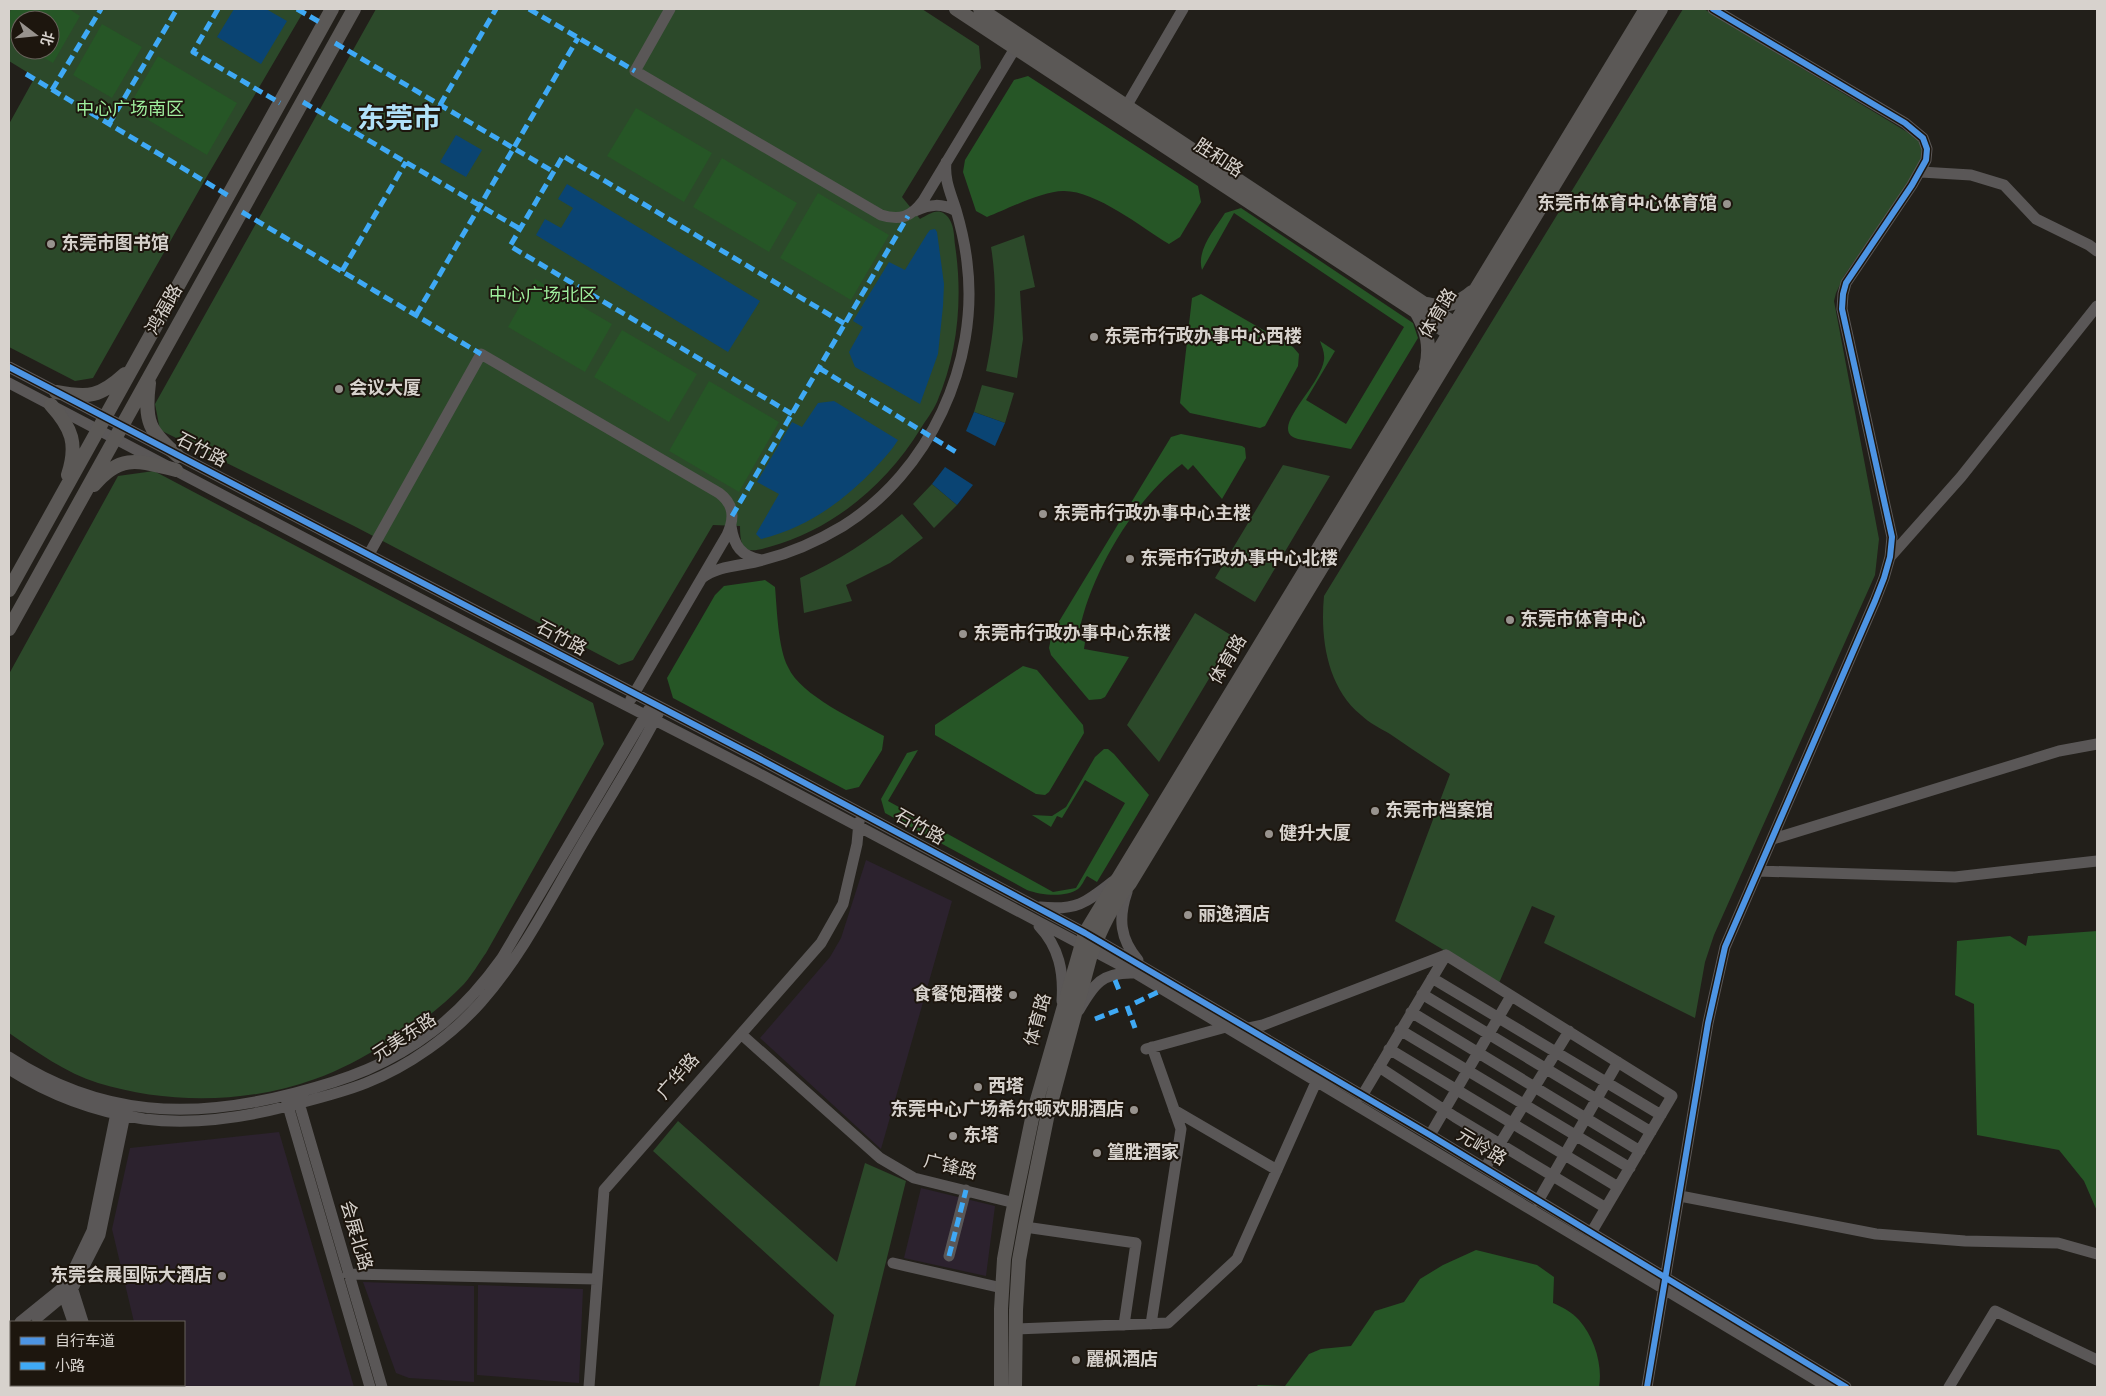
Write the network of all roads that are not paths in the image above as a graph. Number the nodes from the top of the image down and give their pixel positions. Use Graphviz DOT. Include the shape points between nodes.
graph roads {
  1 [pos="332,9"];
  2 [pos="354,9"];
  3 [pos="670,9"];
  4 [pos="956,9"];
  5 [pos="980,9"];
  6 [pos="1183,9"];
  7 [pos="1646,9"];
  8 [pos="1661,9"];
  9 [pos="1713,9"];
  10 [pos="1019,42"];
  11 [pos="1126,105"];
  12 [pos="946,160"];
  13 [pos="1921,172"];
  14 [pos="916,210"];
  15 [pos="956,211"];
  16 [pos="2097,251"];
  17 [pos="1479,284"];
  18 [pos="2097,306"];
  19 [pos="1420,307"];
  20 [pos="1457,332"];
  21 [pos="9,367"];
  22 [pos="133,367"];
  23 [pos="150,375"];
  24 [pos="1422,377"];
  25 [pos="9,383"];
  26 [pos="54,399"];
  27 [pos="101,424"];
  28 [pos="118,432"];
  29 [pos="177,463"];
  30 [pos="62,494"];
  31 [pos="78,502"];
  32 [pos="731,526"];
  33 [pos="369,554"];
  34 [pos="1890,556"];
  35 [pos="763,560"];
  36 [pos="700,579"];
  37 [pos="9,590"];
  38 [pos="9,629"];
  39 [pos="634,694"];
  40 [pos="627,706"];
  41 [pos="657,706"];
  42 [pos="650,718"];
  43 [pos="2097,744"];
  44 [pos="861,813"];
  45 [pos="858,827"];
  46 [pos="1773,839"];
  47 [pos="2097,860"];
  48 [pos="1758,871"];
  49 [pos="1124,880"];
  50 [pos="1033,912"];
  51 [pos="1089,941"];
  52 [pos="1446,955"];
  53 [pos="1140,969"];
  54 [pos="1432,978"];
  55 [pos="1422,994"];
  56 [pos="1512,996"];
  57 [pos="1412,1012"];
  58 [pos="1067,1018"];
  59 [pos="1498,1018"];
  60 [pos="1226,1027"];
  61 [pos="1249,1028"];
  62 [pos="1400,1030"];
  63 [pos="1569,1031"];
  64 [pos="741,1034"];
  65 [pos="1489,1034"];
  66 [pos="1389,1049"];
  67 [pos="1478,1052"];
  68 [pos="1556,1052"];
  69 [pos="9,1057"];
  70 [pos="1618,1062"];
  71 [pos="1379,1067"];
  72 [pos="9,1069"];
  73 [pos="1546,1069"];
  74 [pos="1467,1070"];
  75 [pos="1317,1080"];
  76 [pos="1606,1082"];
  77 [pos="1535,1087"];
  78 [pos="1456,1089"];
  79 [pos="1362,1096"];
  80 [pos="292,1099"];
  81 [pos="1597,1099"];
  82 [pos="1524,1105"];
  83 [pos="121,1110"];
  84 [pos="1174,1110"];
  85 [pos="1444,1110"];
  86 [pos="1661,1115"];
  87 [pos="1586,1118"];
  88 [pos="1513,1123"];
  89 [pos="1651,1132"];
  90 [pos="1430,1135"];
  91 [pos="1575,1136"];
  92 [pos="1500,1144"];
  93 [pos="1640,1151"];
  94 [pos="1564,1154"];
  95 [pos="1485,1168"];
  96 [pos="1630,1168"];
  97 [pos="1277,1170"];
  98 [pos="1552,1175"];
  99 [pos="1618,1187"];
  100 [pos="966,1190"];
  101 [pos="1680,1196"];
  102 [pos="1538,1201"];
  103 [pos="1015,1203"];
  104 [pos="1606,1208"];
  105 [pos="1025,1227"];
  106 [pos="1591,1234"];
  107 [pos="2097,1254"];
  108 [pos="949,1256"];
  109 [pos="893,1263"];
  110 [pos="348,1274"];
  111 [pos="597,1279"];
  112 [pos="1665,1284"];
  113 [pos="67,1288"];
  114 [pos="1002,1288"];
  115 [pos="21,1321"];
  116 [pos="33,1321"];
  117 [pos="73,1321"];
  118 [pos="83,1321"];
  119 [pos="1151,1324"];
  120 [pos="1124,1325"];
  121 [pos="1015,1330"];
  122 [pos="2097,1360"];
  123 [pos="370,1387"];
  124 [pos="382,1387"];
  125 [pos="589,1387"];
  126 [pos="1001,1387"];
  127 [pos="1015,1387"];
  128 [pos="1648,1387"];
  129 [pos="1827,1387"];
  130 [pos="1846,1387"];
  131 [pos="1949,1387"];
  1 -- 22 [label="main road, 鸿福路"];
  2 -- 23 [label="main road, 鸿福路"];
  3 -- 14 [label="street" via="635,71 881,215 900,218"];
  4 -- 10 [label="main road, 胜和路"];
  5 -- 10 [label="main road, 胜和路"];
  6 -- 11 [label="street"];
  7 -- 17 [label="main road, 体育路"];
  8 -- 20 [label="main road, 体育路"];
  9 -- 13 [label="street" via="1905,123 1923,138 1927,149"];
  10 -- 11 [label="main road, 胜和路"];
  10 -- 12 [label="street"];
  10 -- 19 [label="main road, 胜和路"];
  11 -- 19 [label="main road, 胜和路"];
  12 -- 14 [label="street"];
  12 -- 15 [label="street" via="946,179"];
  13 -- 16 [label="street" via="1972,175 2004,185 2036,219"];
  13 -- 34 [label="street" via="1846,283 1843,294 1842,309 1892,537"];
  14 -- 15 [label="street" via="942,204"];
  15 -- 35 [label="street" via="967,264 968,308 957,374 939,418 907,469 866,510 810,544"];
  17 -- 19 [label="main road" via="1454,303"];
  17 -- 20 [label="main road, 体育路"];
  18 -- 34 [label="street" via="1961,477"];
  19 -- 20 [label="main road, 胜和路"];
  19 -- 24 [label="main road" via="1429,344"];
  20 -- 24 [label="main road, 体育路"];
  20 -- 49 [label="main road, 体育路"];
  21 -- 26 [label="street, 石竹路"];
  22 -- 26 [label="main road" via="112,386 95,395"];
  22 -- 27 [label="main road, 鸿福路"];
  23 -- 28 [label="main road, 鸿福路"];
  23 -- 29 [label="main road" via="146,404 150,426"];
  24 -- 49 [label="main road, 体育路"];
  25 -- 26 [label="street, 石竹路"];
  26 -- 27 [label="street, 石竹路"];
  26 -- 30 [label="main road" via="73,439 72,464"];
  27 -- 28 [label="street, 石竹路"];
  27 -- 30 [label="main road, 鸿福路"];
  28 -- 29 [label="street, 石竹路"];
  28 -- 31 [label="main road, 鸿福路"];
  29 -- 31 [label="main road" via="120,463 103,474"];
  29 -- 33 [label="street, 石竹路"];
  29 -- 40 [label="street, 石竹路"];
  30 -- 37 [label="main road, 鸿福路"];
  31 -- 38 [label="main road, 鸿福路"];
  32 -- 33 [label="street" via="732,509 719,493 481,354"];
  32 -- 35 [label="street" via="733,539 741,552"];
  32 -- 36 [label="street"];
  33 -- 39 [label="street, 石竹路"];
  34 -- 46 [label="street" via="1875,601"];
  35 -- 36 [label="street" via="715,570"];
  36 -- 39 [label="street"];
  39 -- 40 [label="street"];
  39 -- 41 [label="street, 石竹路"];
  40 -- 42 [label="street, 石竹路"];
  41 -- 42 [label="street, 元美东路"];
  41 -- 44 [label="street, 石竹路"];
  42 -- 45 [label="street, 石竹路"];
  42 -- 80 [label="street, 元美东路" via="523,945 480,1003 440,1040 368,1082"];
  43 -- 46 [label="street" via="2059,751"];
  44 -- 45 [label="street, 广华路"];
  44 -- 50 [label="street, 石竹路"];
  45 -- 50 [label="street, 石竹路"];
  45 -- 64 [label="street, 广华路" via="845,896 835,920 821,943"];
  46 -- 48 [label="street"];
  47 -- 48 [label="street" via="1955,878"];
  48 -- 101 [label="street" via="1717,977"];
  49 -- 50 [label="street" via="1081,904"];
  49 -- 51 [label="main road, 体育路" via="1122,894"];
  49 -- 53 [label="street" via="1121,925"];
  50 -- 51 [label="street, 石竹路"];
  50 -- 58 [label="street" via="1056,950"];
  51 -- 53 [label="street, 元岭路"];
  51 -- 58 [label="main road, 体育路"];
  52 -- 54 [label="street"];
  52 -- 56 [label="street"];
  52 -- 61 [label="street"];
  53 -- 58 [label="street" via="1111,974 1099,980"];
  53 -- 60 [label="street, 元岭路"];
  53 -- 61 [label="street, 元岭路"];
  54 -- 55 [label="street"];
  54 -- 59 [label="street"];
  55 -- 57 [label="street"];
  55 -- 65 [label="street"];
  56 -- 59 [label="street"];
  56 -- 63 [label="street"];
  57 -- 62 [label="street"];
  57 -- 67 [label="street"];
  58 -- 103 [label="main road, 体育路" via="1032,1114"];
  58 -- 105 [label="main road, 体育路"];
  59 -- 65 [label="street"];
  59 -- 68 [label="street"];
  60 -- 75 [label="street, 元岭路"];
  60 -- 84 [label="street" via="1148,1048"];
  61 -- 79 [label="street, 元岭路"];
  62 -- 66 [label="street"];
  62 -- 74 [label="street"];
  63 -- 68 [label="street"];
  63 -- 70 [label="street"];
  64 -- 100 [label="street, 广锋路" via="880,1158 914,1178"];
  64 -- 111 [label="street, 广华路" via="604,1190"];
  65 -- 67 [label="street"];
  65 -- 73 [label="street"];
  66 -- 71 [label="street"];
  66 -- 78 [label="street"];
  67 -- 74 [label="street"];
  67 -- 77 [label="street"];
  68 -- 73 [label="street"];
  68 -- 76 [label="street"];
  69 -- 83 [label="street, 元美东路" via="63,1087"];
  70 -- 76 [label="street"];
  70 -- 86 [label="street" via="1672,1096"];
  71 -- 79 [label="street"];
  71 -- 85 [label="street"];
  72 -- 83 [label="street, 元美东路" via="60,1096"];
  73 -- 77 [label="street"];
  73 -- 81 [label="street"];
  74 -- 78 [label="street"];
  74 -- 82 [label="street"];
  75 -- 97 [label="street"];
  75 -- 112 [label="street, 元岭路"];
  76 -- 81 [label="street"];
  76 -- 86 [label="street"];
  77 -- 82 [label="street"];
  77 -- 87 [label="street"];
  78 -- 85 [label="street"];
  78 -- 88 [label="street"];
  79 -- 90 [label="street, 元岭路"];
  80 -- 83 [label="street, 元美东路" via="238,1117 207,1120 176,1121"];
  80 -- 110 [label="street, 会展北路"];
  80 -- 123 [label="street, 会展北路"];
  81 -- 87 [label="street"];
  81 -- 89 [label="street"];
  82 -- 88 [label="street"];
  82 -- 91 [label="street"];
  83 -- 113 [label="street" via="100,1235"];
  84 -- 97 [label="street"];
  84 -- 119 [label="street" via="1181,1130"];
  85 -- 90 [label="street"];
  85 -- 92 [label="street"];
  86 -- 89 [label="street"];
  87 -- 91 [label="street"];
  87 -- 93 [label="street"];
  88 -- 92 [label="street"];
  88 -- 94 [label="street"];
  89 -- 93 [label="street"];
  90 -- 95 [label="street, 元岭路"];
  91 -- 94 [label="street"];
  91 -- 96 [label="street"];
  92 -- 95 [label="street"];
  92 -- 98 [label="street"];
  93 -- 96 [label="street"];
  94 -- 98 [label="street"];
  94 -- 99 [label="street"];
  95 -- 102 [label="street, 元岭路"];
  96 -- 99 [label="street"];
  97 -- 119 [label="street" via="1237,1259 1168,1323"];
  98 -- 102 [label="street"];
  98 -- 104 [label="street"];
  99 -- 104 [label="street"];
  100 -- 103 [label="street, 广锋路"];
  100 -- 108 [label="street"];
  101 -- 107 [label="street" via="1876,1234 1965,1241 2058,1243"];
  101 -- 112 [label="street"];
  102 -- 106 [label="street, 元岭路"];
  103 -- 114 [label="main road, 体育路"];
  104 -- 106 [label="street"];
  105 -- 120 [label="street" via="1136,1243"];
  105 -- 121 [label="main road, 体育路" via="1019,1260"];
  106 -- 112 [label="street, 元岭路"];
  109 -- 114 [label="street"];
  110 -- 111 [label="street"];
  110 -- 124 [label="street, 会展北路"];
  111 -- 125 [label="street, 广华路"];
  112 -- 128 [label="street"];
  112 -- 129 [label="street, 元岭路"];
  112 -- 130 [label="street, 元岭路"];
  113 -- 115 [label="street"];
  113 -- 116 [label="street"];
  113 -- 117 [label="street"];
  113 -- 118 [label="street"];
  114 -- 126 [label="main road, 体育路"];
  119 -- 120 [label="street"];
  120 -- 121 [label="street"];
  121 -- 127 [label="main road, 体育路"];
  122 -- 131 [label="street" via="1995,1311"];
}
